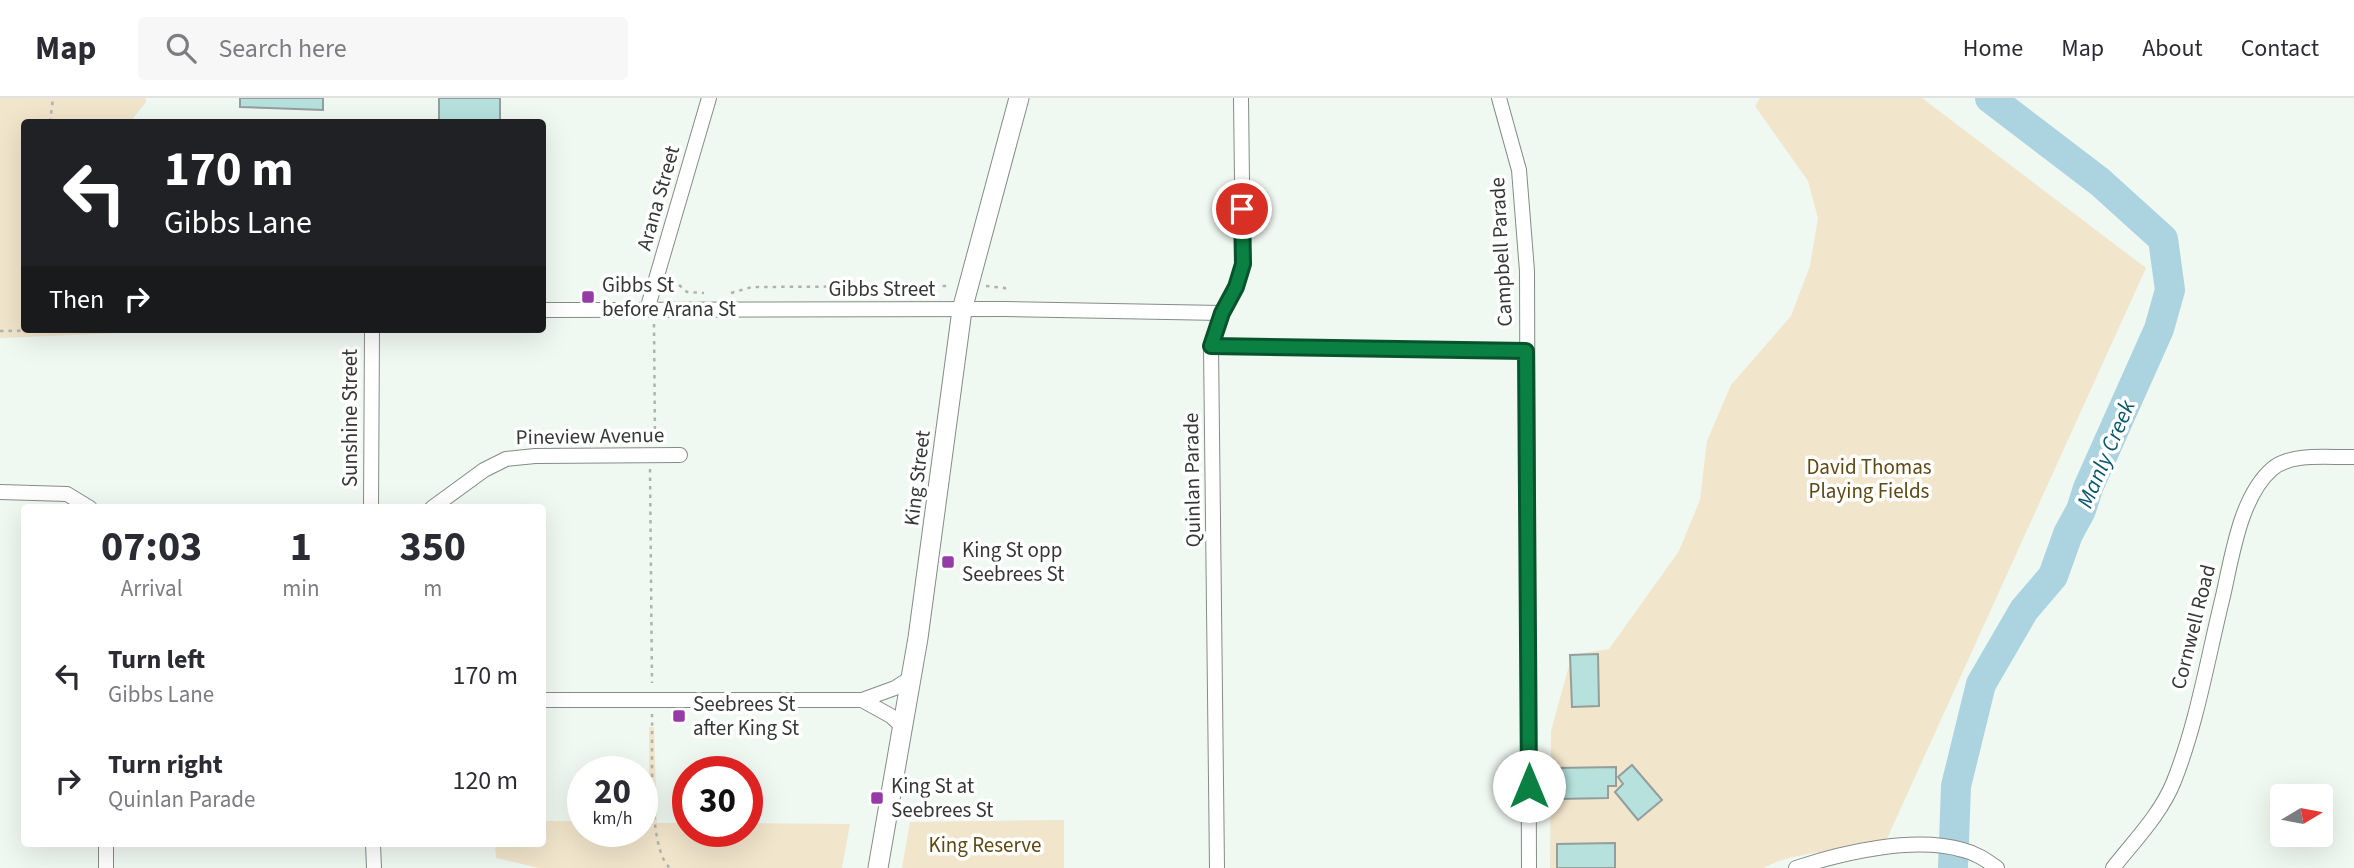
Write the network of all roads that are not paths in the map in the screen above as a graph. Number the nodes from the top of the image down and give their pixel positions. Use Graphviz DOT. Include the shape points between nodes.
graph roads {
  1 [pos="709,98"];
  2 [pos="1019,98"];
  3 [pos="1241,98"];
  4 [pos="1499,98"];
  5 [pos="546,310"];
  6 [pos="651,310"];
  7 [pos="962,310"];
  8 [pos="1222,313"];
  9 [pos="372,333"];
  10 [pos="1211,346"];
  11 [pos="1526,351"];
  12 [pos="680,455"];
  13 [pos="2354,457"];
  14 [pos="0,492"];
  15 [pos="83,504"];
  16 [pos="371,504"];
  17 [pos="437,504"];
  18 [pos="911,678"];
  19 [pos="546,700"];
  20 [pos="862,700"];
  21 [pos="903,727"];
  22 [pos="106,847"];
  23 [pos="373,847"];
  24 [pos="106,868"];
  25 [pos="374,868"];
  26 [pos="877,868"];
  27 [pos="1217,868"];
  28 [pos="1529,868"];
  29 [pos="1796,868"];
  30 [pos="1997,868"];
  31 [pos="2113,868"];
  1 -- 6 [label="street, Arana Street"];
  2 -- 7 [label="street, King Street"];
  3 -- 8 [label="street, Quinlan Parade" via="1243,264"];
  4 -- 11 [label="street, Campbell Parade" via="1519,170 1527,271"];
  5 -- 6 [label="street, Gibbs Street"];
  6 -- 7 [label="street, Gibbs Street"];
  7 -- 8 [label="street, Gibbs Street"];
  7 -- 18 [label="street, King Street"];
  8 -- 10 [label="street, Quinlan Parade"];
  9 -- 16 [label="street, Sunshine Street"];
  10 -- 11 [label="street"];
  10 -- 27 [label="street, Quinlan Parade"];
  11 -- 28 [label="street, Campbell Parade"];
  12 -- 17 [label="street, Pineview Avenue" via="506,459"];
  13 -- 31 [label="street, Cornwell Road" via="2282,462 2256,488 2244,513 2174,782 2162,805"];
  14 -- 15 [label="street" via="67,494"];
  18 -- 20 [label="street"];
  18 -- 21 [label="street, King Street"];
  19 -- 20 [label="street"];
  20 -- 21 [label="street"];
  21 -- 26 [label="street, King Street"];
  22 -- 24 [label="street"];
  23 -- 25 [label="street"];
  29 -- 30 [label="street" via="1876,849 1934,845 1962,849"];
}
